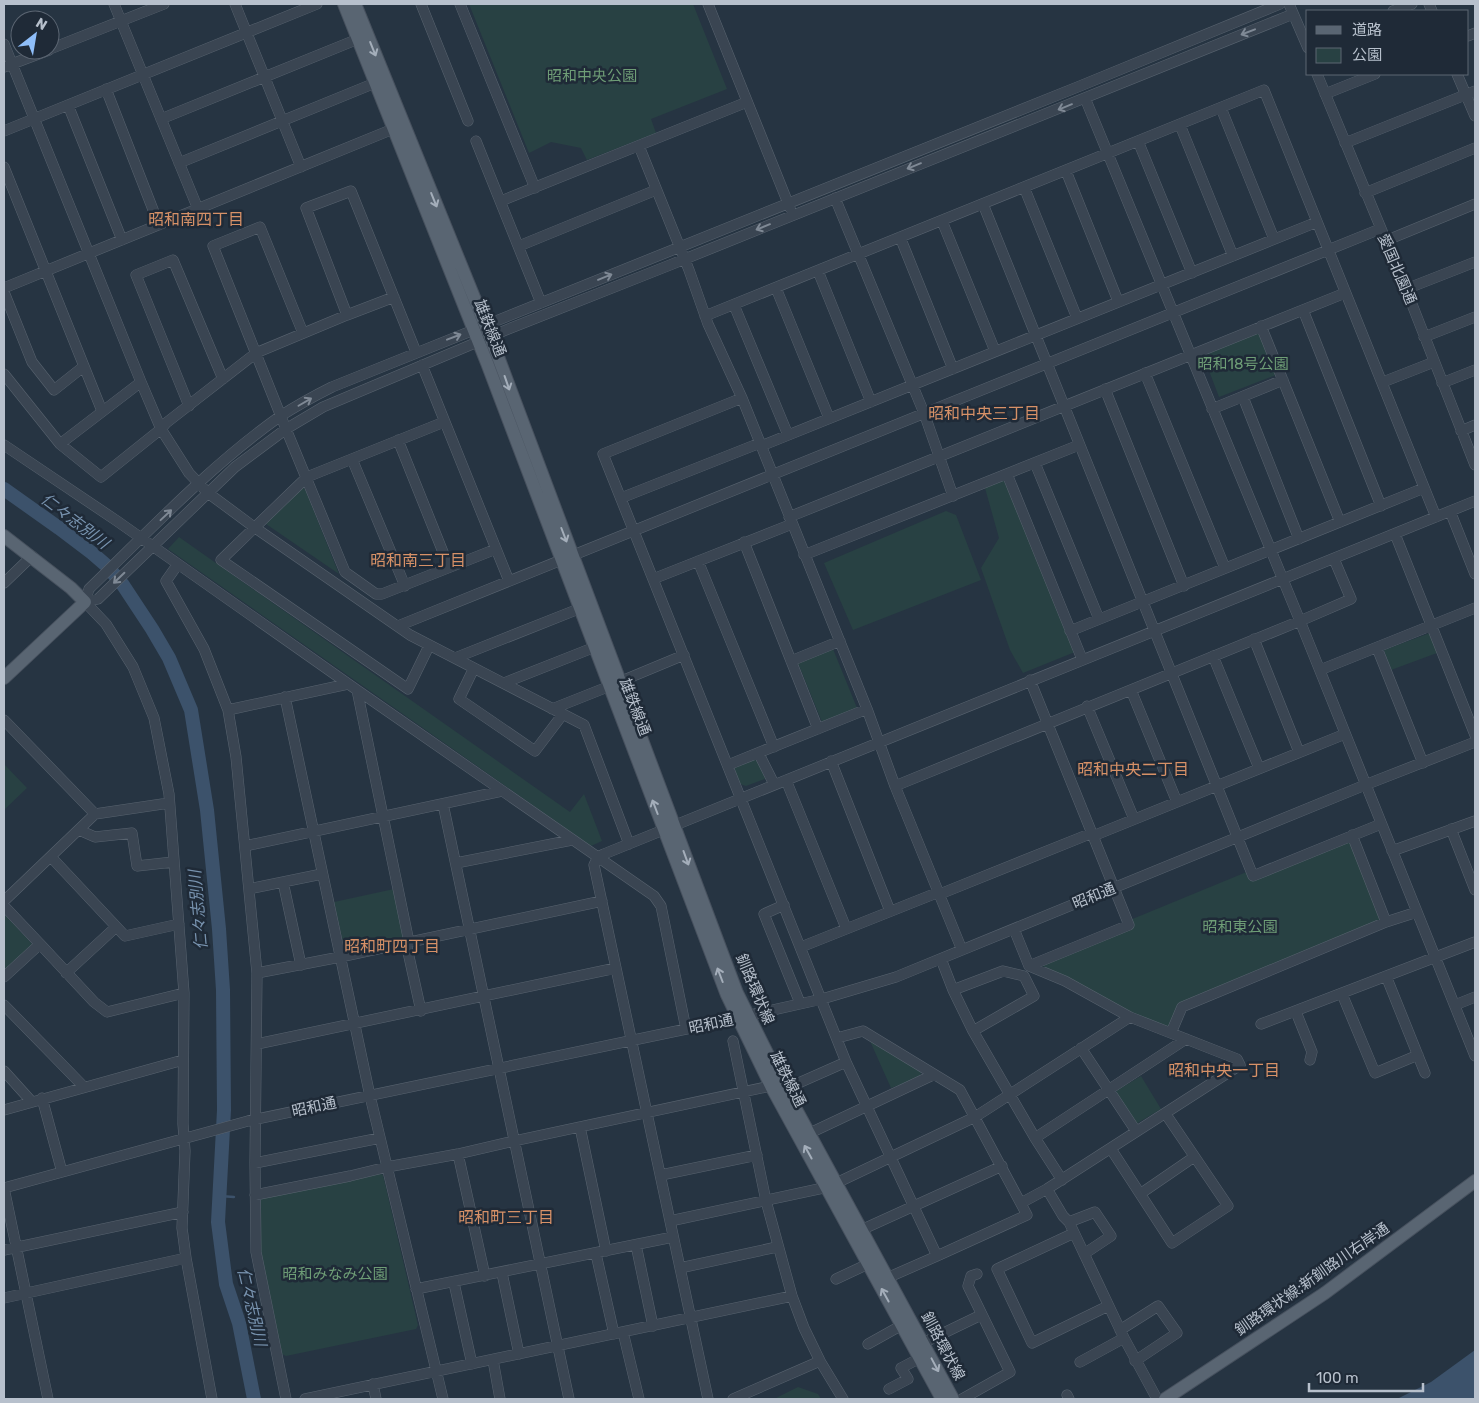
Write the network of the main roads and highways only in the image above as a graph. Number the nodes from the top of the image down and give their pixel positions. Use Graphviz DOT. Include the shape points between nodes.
graph roads {
  1 [pos="344,4"];
  2 [pos="355,4"];
  3 [pos="482,333"];
  4 [pos="4,536"];
  5 [pos="567,558"];
  6 [pos="4,678"];
  7 [pos="614,684"];
  8 [pos="743,1017"];
  9 [pos="1475,1181"];
  10 [pos="832,1185"];
  11 [pos="942,1399"];
  12 [pos="953,1399"];
  13 [pos="1165,1399"];
  1 -- 3 [label="main road, 雄鉄線通"];
  2 -- 3 [label="main road, 雄鉄線通, one-way"];
  3 -- 5 [label="main road, 雄鉄線通"];
  4 -- 6 [label="main road" via="85,602"];
  5 -- 7 [label="main road, 雄鉄線通"];
  5 -- 7 [label="main road, 雄鉄線通" via="595,647"];
  7 -- 8 [label="main road, 雄鉄線通" via="727,995"];
  8 -- 10 [label="main road, 釧路環状線" via="810,1132"];
  10 -- 8 [label="main road, 雄鉄線通, one-way" via="771,1086"];
  9 -- 13 [label="main road, 釧路環状線;新釧路川右岸通" via="1324,1293"];
  11 -- 10 [label="main road, 雄鉄線通, one-way" via="868,1264"];
  10 -- 12 [label="main road, 釧路環状線, one-way" via="861,1230"];
}
